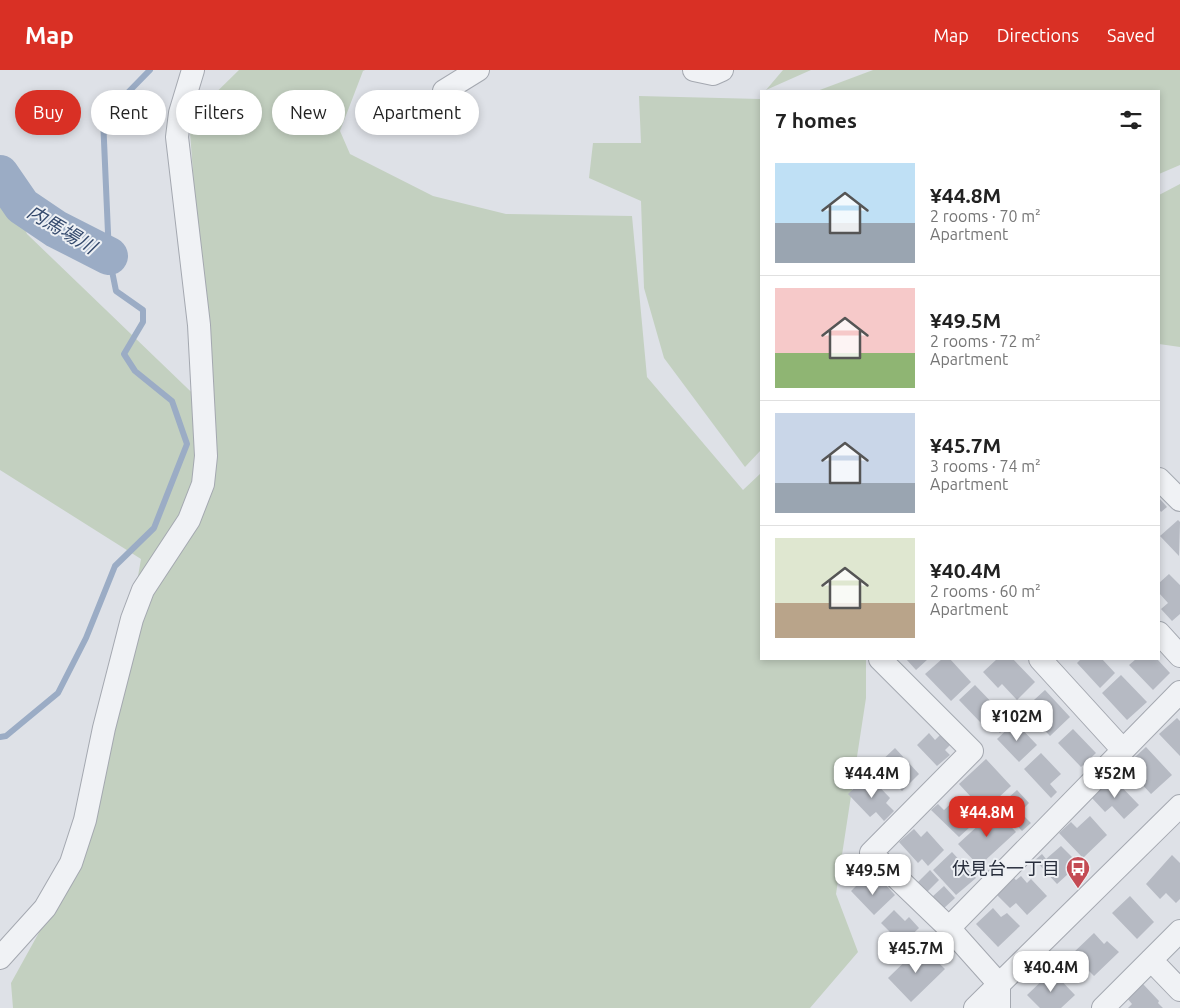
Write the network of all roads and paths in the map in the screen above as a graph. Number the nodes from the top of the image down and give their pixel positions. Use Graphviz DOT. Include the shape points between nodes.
graph roads {
  1 [pos="193,70"];
  2 [pos="478,70"];
  3 [pos="694,70"];
  4 [pos="722,70"];
  5 [pos="446,90"];
  6 [pos="1160,480"];
  7 [pos="1180,500"];
  8 [pos="1160,634"];
  9 [pos="1180,656"];
  10 [pos="881,660"];
  11 [pos="1041,660"];
  12 [pos="1180,692"];
  13 [pos="1124,750"];
  14 [pos="1180,806"];
  15 [pos="949,928"];
  16 [pos="1180,931"];
  17 [pos="0,958"];
  18 [pos="1151,960"];
  19 [pos="999,984"];
  20 [pos="1180,990"];
  21 [pos="975,1008"];
  22 [pos="999,1008"];
  23 [pos="1103,1008"];
  1 -- 17 [label="street" via="176,137 199,324 206,456 203,484 189,520 143,590 132,619 85,820 71,863 46,908"];
  2 -- 5 [label="street"];
  3 -- 4 [label="street" via="713,74"];
  6 -- 7 [label="street"];
  8 -- 9 [label="street"];
  10 -- 15 [label="street" via="972,751 871,853"];
  11 -- 13 [label="street"];
  12 -- 13 [label="street"];
  13 -- 15 [label="street"];
  14 -- 19 [label="street"];
  15 -- 19 [label="street"];
  16 -- 18 [label="street"];
  18 -- 20 [label="street"];
  18 -- 23 [label="street"];
  19 -- 21 [label="street"];
  19 -- 22 [label="street"];
}
